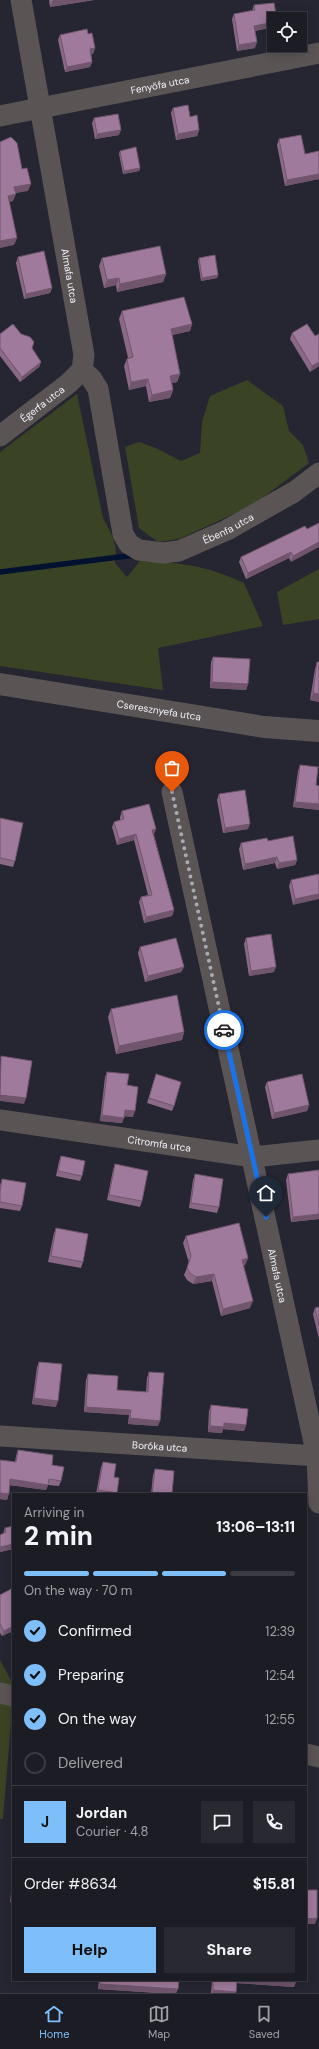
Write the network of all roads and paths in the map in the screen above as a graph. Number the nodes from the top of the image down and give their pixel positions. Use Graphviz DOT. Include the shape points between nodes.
graph roads {
  1 [pos="20,0"];
  2 [pos="319,53"];
  3 [pos="40,109"];
  4 [pos="0,116"];
  5 [pos="82,370"];
  6 [pos="0,436"];
  7 [pos="319,473"];
  8 [pos="0,684"];
  9 [pos="319,731"];
  10 [pos="172,792"];
  11 [pos="0,1120"];
  12 [pos="319,1150"];
  13 [pos="253,1157"];
  14 [pos="0,1436"];
  15 [pos="318,1456"];
  16 [pos="319,1503"];
  17 [pos="0,1693"];
  18 [pos="12,1696"];
  19 [pos="307,1754"];
  20 [pos="319,1757"];
  1 -- 3 [label="street, Almafa utca"];
  2 -- 3 [label="street, Fenyőfa utca"];
  3 -- 4 [label="street, Fenyőfa utca"];
  3 -- 5 [label="street, Almafa utca" via="84,355"];
  5 -- 6 [label="street, Égerfa utca"];
  5 -- 7 [label="street, Ébenfa utca" via="98,389 123,534 129,544 139,550 163,553 179,551 234,526 294,492"];
  8 -- 9 [label="street, Cseresznyefa utca" via="264,727"];
  10 -- 13 [label="street, Almafa utca"];
  11 -- 13 [label="street, Citromfa utca"];
  12 -- 13 [label="street, Citromfa utca"];
  13 -- 15 [label="street, Almafa utca"];
  14 -- 15 [label="street, Boróka utca"];
  15 -- 16 [label="street, Almafa utca"];
  17 -- 18 [label="street"];
  19 -- 20 [label="street"];
}
